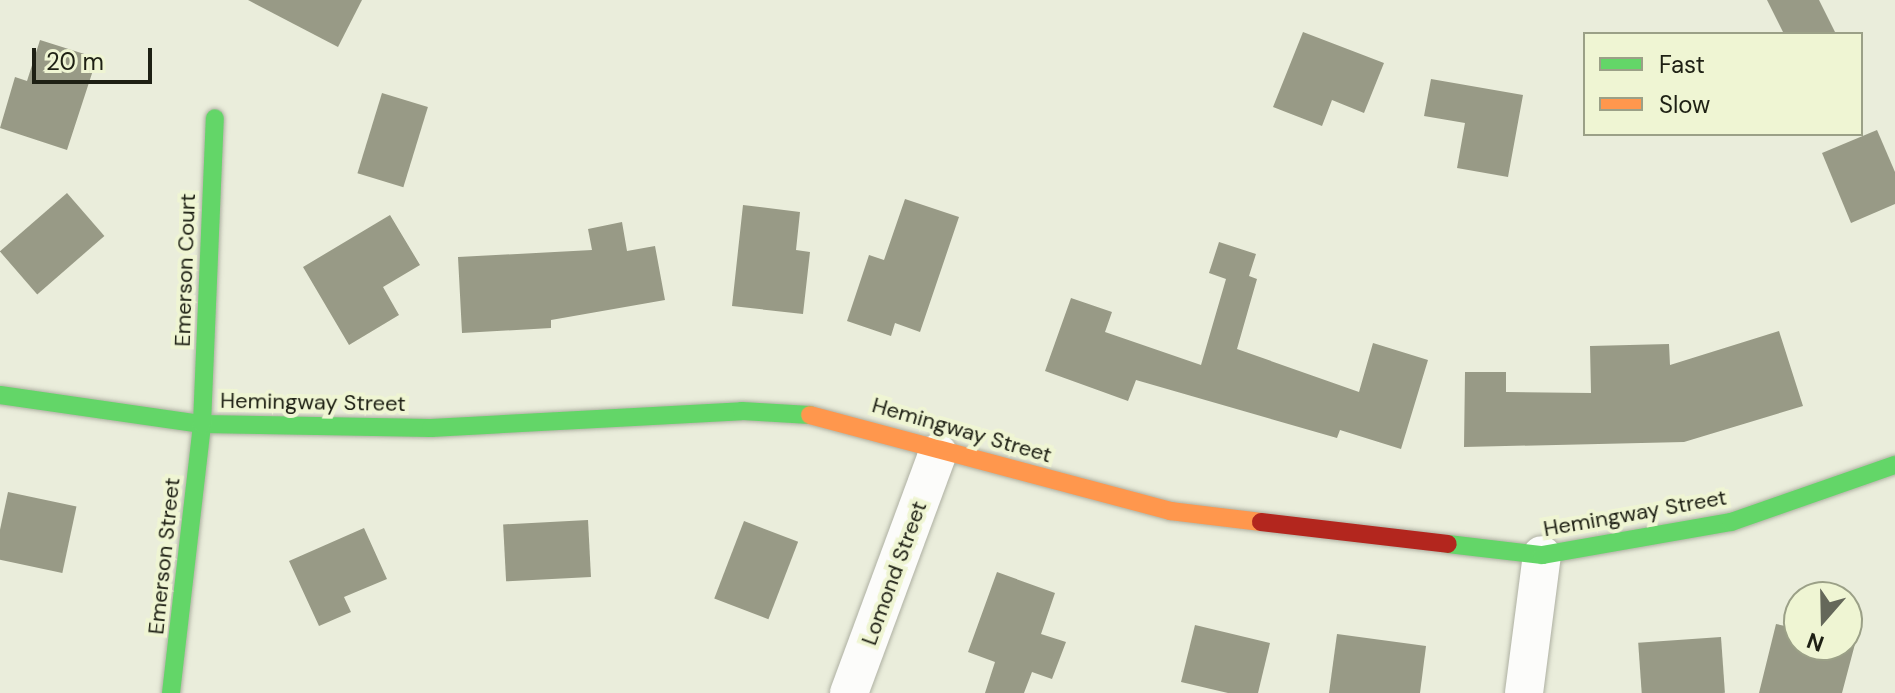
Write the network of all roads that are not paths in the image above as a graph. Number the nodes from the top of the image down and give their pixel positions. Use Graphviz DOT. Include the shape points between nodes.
graph roads {
  1 [pos="215,118"];
  2 [pos="0,395"];
  3 [pos="202,424"];
  4 [pos="938,453"];
  5 [pos="1895,465"];
  6 [pos="1542,555"];
  7 [pos="171,693"];
  8 [pos="849,693"];
  9 [pos="1524,693"];
  1 -- 3 [label="street, Emerson Court"];
  2 -- 3 [label="street, Hemingway Street"];
  3 -- 4 [label="street, Hemingway Street" via="431,428 742,411 851,423"];
  3 -- 7 [label="street, Emerson Street"];
  4 -- 6 [label="street, Hemingway Street" via="1170,511"];
  4 -- 8 [label="street, Lomond Street"];
  5 -- 6 [label="street, Hemingway Street" via="1731,522"];
  6 -- 9 [label="street"];
}
